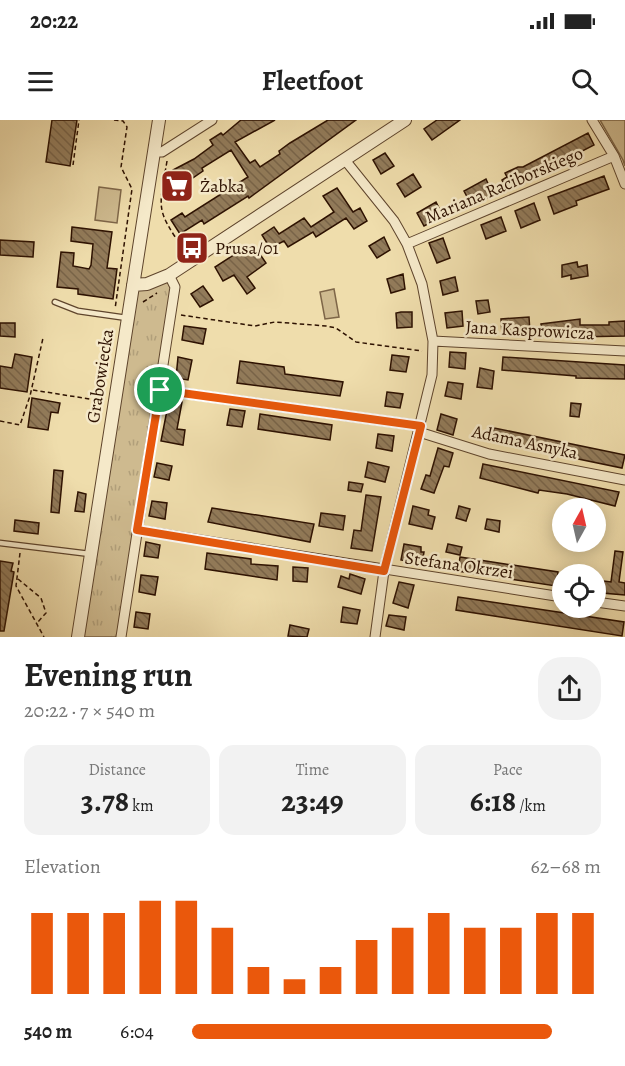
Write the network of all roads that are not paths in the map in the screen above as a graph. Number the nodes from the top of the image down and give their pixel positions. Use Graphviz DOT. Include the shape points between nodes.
graph roads {
  1 [pos="159,120"];
  2 [pos="212,120"];
  3 [pos="405,120"];
  4 [pos="592,120"];
  5 [pos="158,152"];
  6 [pos="614,156"];
  7 [pos="345,160"];
  8 [pos="625,184"];
  9 [pos="407,244"];
  10 [pos="169,275"];
  11 [pos="133,285"];
  12 [pos="55,302"];
  13 [pos="127,318"];
  14 [pos="433,341"];
  15 [pos="625,351"];
  16 [pos="160,390"];
  17 [pos="420,429"];
  18 [pos="625,480"];
  19 [pos="137,530"];
  20 [pos="0,543"];
  21 [pos="90,554"];
  22 [pos="384,571"];
  23 [pos="552,596"];
  24 [pos="606,603"];
  25 [pos="625,606"];
  26 [pos="78,637"];
  27 [pos="121,637"];
  28 [pos="375,637"];
  1 -- 5 [label="street, Grabowiecka"];
  2 -- 5 [label="street"];
  3 -- 7 [label="street"];
  4 -- 6 [label="street"];
  5 -- 11 [label="street, Grabowiecka"];
  6 -- 8 [label="street"];
  6 -- 9 [label="street, Mariana Raciborskiego"];
  7 -- 9 [label="street" via="394,221"];
  7 -- 10 [label="street"];
  9 -- 14 [label="street" via="422,284"];
  10 -- 11 [label="street"];
  10 -- 16 [label="street" via="175,287"];
  11 -- 13 [label="street, Grabowiecka"];
  12 -- 13 [label="lane" via="78,311"];
  13 -- 21 [label="street, Grabowiecka"];
  14 -- 15 [label="street, Jana Kasprowicza"];
  14 -- 17 [label="street" via="432,375"];
  16 -- 17 [label="street, Adama Asnyka"];
  16 -- 19 [label="street"];
  17 -- 18 [label="street, Adama Asnyka" via="489,454"];
  17 -- 22 [label="street"];
  19 -- 22 [label="street, Stefana Okrzei"];
  19 -- 27 [label="street"];
  20 -- 21 [label="lane"];
  21 -- 26 [label="street, Grabowiecka"];
  22 -- 23 [label="street, Stefana Okrzei"];
  22 -- 28 [label="street"];
  24 -- 25 [label="street"];
}
